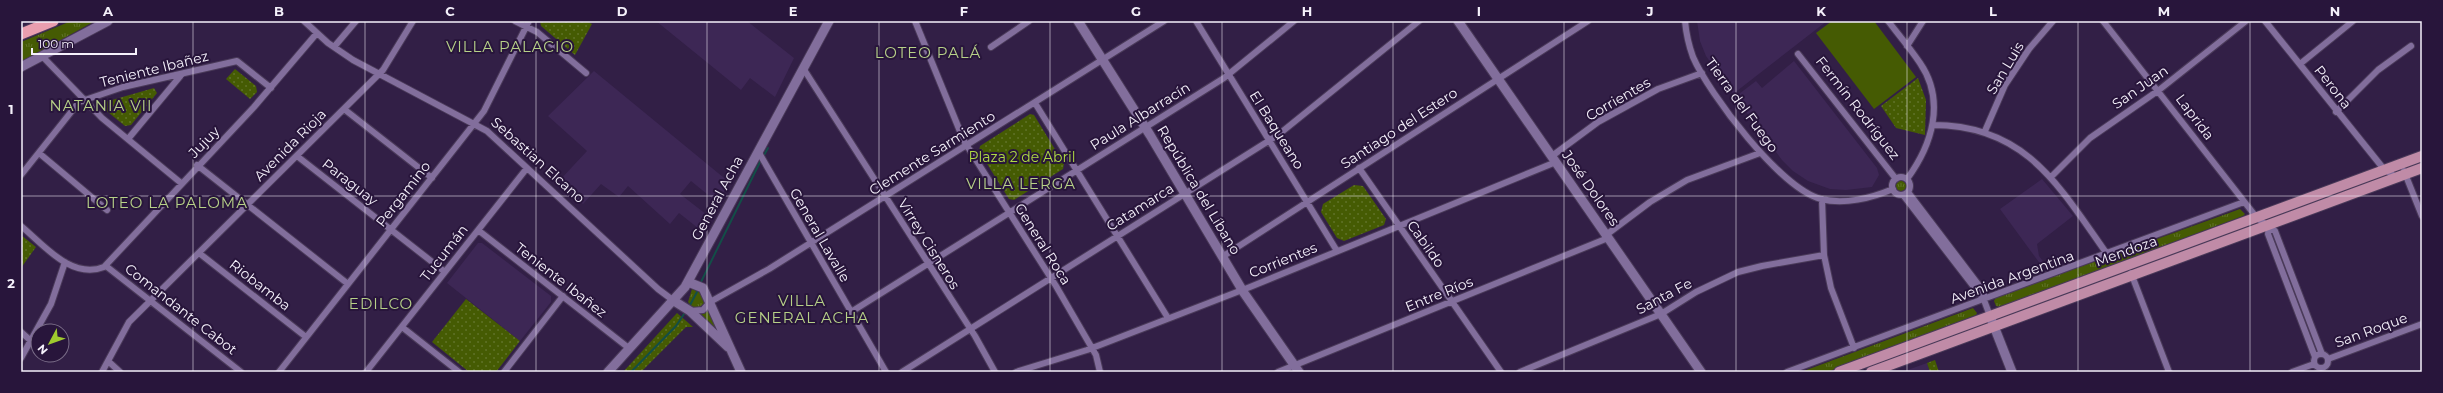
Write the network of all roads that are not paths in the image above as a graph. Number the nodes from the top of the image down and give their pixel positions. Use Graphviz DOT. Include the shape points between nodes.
graph roads {
  1 [pos="53,21"];
  2 [pos="108,21"];
  3 [pos="304,21"];
  4 [pos="356,21"];
  5 [pos="413,21"];
  6 [pos="515,21"];
  7 [pos="829,21"];
  8 [pos="915,21"];
  9 [pos="1029,21"];
  10 [pos="1078,21"];
  11 [pos="1164,21"];
  12 [pos="1196,21"];
  13 [pos="1294,21"];
  14 [pos="1419,21"];
  15 [pos="1458,21"];
  16 [pos="1588,21"];
  17 [pos="1685,21"];
  18 [pos="1888,21"];
  19 [pos="1923,21"];
  20 [pos="2053,21"];
  21 [pos="2103,21"];
  22 [pos="2246,21"];
  23 [pos="2264,21"];
  24 [pos="2353,21"];
  25 [pos="528,24"];
  26 [pos="317,33"];
  27 [pos="21,34"];
  28 [pos="1907,46"];
  29 [pos="2411,46"];
  30 [pos="334,47"];
  31 [pos="991,47"];
  32 [pos="1798,54"];
  33 [pos="42,56"];
  34 [pos="1102,60"];
  35 [pos="2300,64"];
  36 [pos="21,67"];
  37 [pos="802,68"];
  38 [pos="586,73"];
  39 [pos="1702,73"];
  40 [pos="182,74"];
  41 [pos="379,74"];
  42 [pos="1228,74"];
  43 [pos="1498,78"];
  44 [pos="271,88"];
  45 [pos="2159,90"];
  46 [pos="85,100"];
  47 [pos="1034,103"];
  48 [pos="344,109"];
  49 [pos="2336,112"];
  50 [pos="474,124"];
  51 [pos="1933,125"];
  52 [pos="1145,127"];
  53 [pos="1985,131"];
  54 [pos="128,139"];
  55 [pos="1269,141"];
  56 [pos="966,145"];
  57 [pos="758,151"];
  58 [pos="39,152"];
  59 [pos="1760,153"];
  60 [pos="297,156"];
  61 [pos="2420,157"];
  62 [pos="1554,159"];
  63 [pos="2402,164"];
  64 [pos="198,165"];
  65 [pos="527,168"];
  66 [pos="1359,168"];
  67 [pos="2422,168"];
  68 [pos="1076,170"];
  69 [pos="2383,170"];
  70 [pos="21,175"];
  71 [pos="2406,176"];
  72 [pos="2051,177"];
  73 [pos="432,178"];
  74 [pos="1896,179"];
  75 [pos="1907,179"];
  76 [pos="181,183"];
  77 [pos="2375,186"];
  78 [pos="1893,189"];
  79 [pos="1906,193"];
  80 [pos="1185,194"];
  81 [pos="884,196"];
  82 [pos="1822,199"];
  83 [pos="1307,202"];
  84 [pos="2244,202"];
  85 [pos="247,204"];
  86 [pos="107,210"];
  87 [pos="1009,212"];
  88 [pos="2422,216"];
  89 [pos="2257,218"];
  90 [pos="21,226"];
  91 [pos="1399,226"];
  92 [pos="2269,226"];
  93 [pos="391,230"];
  94 [pos="478,230"];
  95 [pos="1117,236"];
  96 [pos="1608,237"];
  97 [pos="811,242"];
  98 [pos="1337,251"];
  99 [pos="199,252"];
  100 [pos="2108,254"];
  101 [pos="1824,255"];
  102 [pos="1222,256"];
  103 [pos="64,262"];
  104 [pos="927,264"];
  105 [pos="2128,265"];
  106 [pos="106,266"];
  107 [pos="444,272"];
  108 [pos="2132,276"];
  109 [pos="1051,278"];
  110 [pos="688,282"];
  111 [pos="348,284"];
  112 [pos="1242,289"];
  113 [pos="563,296"];
  114 [pos="1984,300"];
  115 [pos="150,301"];
  116 [pos="674,301"];
  117 [pos="710,302"];
  118 [pos="1452,302"];
  119 [pos="690,311"];
  120 [pos="851,312"];
  121 [pos="1661,314"];
  122 [pos="1990,316"];
  123 [pos="1168,318"];
  124 [pos="41,323"];
  125 [pos="2422,324"];
  126 [pos="1994,326"];
  127 [pos="402,327"];
  128 [pos="970,329"];
  129 [pos="21,332"];
  130 [pos="306,337"];
  131 [pos="30,340"];
  132 [pos="30,343"];
  133 [pos="1092,348"];
  134 [pos="1854,348"];
  135 [pos="630,349"];
  136 [pos="732,350"];
  137 [pos="2322,354"];
  138 [pos="21,358"];
  139 [pos="2328,358"];
  140 [pos="108,361"];
  141 [pos="2317,365"];
  142 [pos="1297,369"];
  143 [pos="2328,369"];
  144 [pos="610,371"];
  145 [pos="102,372"];
  146 [pos="120,372"];
  147 [pos="241,372"];
  148 [pos="279,372"];
  149 [pos="366,372"];
  150 [pos="459,372"];
  151 [pos="504,372"];
  152 [pos="741,372"];
  153 [pos="886,372"];
  154 [pos="902,372"];
  155 [pos="995,372"];
  156 [pos="1016,372"];
  157 [pos="1100,372"];
  158 [pos="1278,372"];
  159 [pos="1501,372"];
  160 [pos="1520,372"];
  161 [pos="1701,372"];
  162 [pos="1787,372"];
  163 [pos="1839,372"];
  164 [pos="1872,372"];
  165 [pos="2012,372"];
  166 [pos="2169,372"];
  167 [pos="2292,372"];
  1 -- 27 [label="highway"];
  2 -- 33 [label="main road"];
  3 -- 26 [label="street, Sebastian Elcano"];
  4 -- 30 [label="street"];
  5 -- 41 [label="street, Avenida Rioja"];
  6 -- 25 [label="street"];
  7 -- 37 [label="main road, General Acha"];
  8 -- 56 [label="street, General Roca"];
  9 -- 31 [label="street"];
  10 -- 34 [label="main road, República del Líbano"];
  11 -- 34 [label="street, Clemente Sarmiento"];
  12 -- 42 [label="street, El Baqueano"];
  13 -- 42 [label="street, Paula Albarracín"];
  14 -- 55 [label="street, Catamarca"];
  15 -- 43 [label="main road, José Dolores"];
  16 -- 43 [label="street, Santiago del Estero"];
  17 -- 39 [label="street, Tierra del Fuego" via="1693,56"];
  18 -- 28 [label="street"];
  19 -- 28 [label="street"];
  20 -- 53 [label="street, San Luis" via="2029,49 2005,85"];
  21 -- 45 [label="street, Laprida"];
  22 -- 45 [label="street, San Juan"];
  23 -- 35 [label="street, Perona"];
  24 -- 35 [label="street"];
  25 -- 38 [label="street"];
  25 -- 50 [label="street, Pergamino" via="484,112"];
  26 -- 30 [label="street, Sebastian Elcano"];
  26 -- 44 [label="street, Jujuy"];
  28 -- 51 [label="street" via="1921,64 1931,88"];
  29 -- 49 [label="street" via="2378,70"];
  30 -- 41 [label="street, Sebastian Elcano"];
  32 -- 74 [label="street, Fermín Rodríguez"];
  33 -- 36 [label="main road"];
  33 -- 46 [label="street"];
  34 -- 47 [label="street, Clemente Sarmiento"];
  34 -- 52 [label="main road, República del Líbano"];
  35 -- 49 [label="street, Perona"];
  37 -- 57 [label="main road, General Acha"];
  37 -- 81 [label="street, Virrey Cisneros"];
  39 -- 59 [label="street, Tierra del Fuego"];
  39 -- 62 [label="street, Corrientes" via="1658,89 1598,122"];
  40 -- 44 [label="street, Teniente Ibañez" via="237,61"];
  40 -- 46 [label="street, Teniente Ibañez" via="123,87"];
  40 -- 54 [label="street"];
  41 -- 48 [label="street, Avenida Rioja"];
  41 -- 50 [label="street, Sebastian Elcano"];
  42 -- 52 [label="street, Paula Albarracín"];
  42 -- 55 [label="street, El Baqueano"];
  43 -- 62 [label="main road, José Dolores"];
  43 -- 66 [label="street, Santiago del Estero"];
  44 -- 64 [label="street, Jujuy"];
  45 -- 72 [label="street, San Juan" via="2090,138"];
  45 -- 84 [label="street, Laprida"];
  46 -- 54 [label="street"];
  46 -- 58 [label="street, Teniente Ibañez" via="79,102"];
  47 -- 56 [label="street, Clemente Sarmiento"];
  47 -- 68 [label="street"];
  48 -- 60 [label="street, Avenida Rioja"];
  48 -- 73 [label="street"];
  49 -- 69 [label="street, Perona"];
  50 -- 65 [label="street, Sebastian Elcano" via="487,131"];
  50 -- 73 [label="street, Pergamino"];
  51 -- 53 [label="street" via="1958,125"];
  51 -- 75 [label="street" via="1926,149"];
  52 -- 68 [label="street, Paula Albarracín"];
  52 -- 80 [label="main road, República del Líbano"];
  53 -- 72 [label="street" via="2022,151"];
  54 -- 76 [label="street"];
  55 -- 80 [label="street, Catamarca"];
  55 -- 83 [label="street, El Baqueano"];
  56 -- 81 [label="street, Clemente Sarmiento"];
  56 -- 87 [label="street, General Roca"];
  57 -- 97 [label="street, General Lavalle"];
  57 -- 110 [label="main road, General Acha"];
  58 -- 70 [label="street, Teniente Ibañez"];
  58 -- 86 [label="street"];
  59 -- 82 [label="street, Tierra del Fuego" via="1786,180"];
  59 -- 96 [label="street, Entre Ríos" via="1687,180 1650,202"];
  60 -- 85 [label="street, Avenida Rioja"];
  60 -- 93 [label="street, Paraguay"];
  61 -- 63 [label="main road, Mendoza"];
  61 -- 71 [label="street"];
  62 -- 91 [label="street, Corrientes"];
  62 -- 96 [label="main road, José Dolores"];
  63 -- 69 [label="main road, Mendoza"];
  63 -- 71 [label="street"];
  64 -- 76 [label="street, Jujuy"];
  64 -- 85 [label="street"];
  65 -- 94 [label="street, Tucumán"];
  65 -- 116 [label="street, Sebastian Elcano" via="665,296"];
  66 -- 83 [label="street, Santiago del Estero"];
  66 -- 91 [label="street, Cabildo"];
  67 -- 71 [label="main road, Mendoza"];
  68 -- 87 [label="street, Paula Albarracín"];
  68 -- 95 [label="street"];
  69 -- 71 [label="street, Perona"];
  69 -- 77 [label="street"];
  69 -- 89 [label="main road, Mendoza"];
  71 -- 77 [label="main road, Mendoza"];
  71 -- 88 [label="street"];
  72 -- 100 [label="street"];
  73 -- 93 [label="street, Pergamino"];
  74 -- 75 [label="street"];
  74 -- 78 [label="street" via="1892,183"];
  75 -- 79 [label="street" via="1910,184"];
  76 -- 106 [label="street, Jujuy"];
  77 -- 92 [label="main road, Mendoza"];
  78 -- 79 [label="street" via="1896,194"];
  78 -- 82 [label="street, Tierra del Fuego" via="1877,196 1855,200"];
  79 -- 114 [label="street"];
  80 -- 95 [label="street, Catamarca"];
  80 -- 102 [label="main road, República del Líbano"];
  81 -- 97 [label="street, Clemente Sarmiento"];
  81 -- 104 [label="street, Virrey Cisneros"];
  82 -- 101 [label="street"];
  83 -- 98 [label="street, El Baqueano"];
  83 -- 102 [label="street, Santiago del Estero"];
  84 -- 89 [label="street, Laprida"];
  84 -- 100 [label="street, Avenida Argentina"];
  85 -- 99 [label="street, Avenida Rioja"];
  85 -- 111 [label="street"];
  87 -- 104 [label="street, Paula Albarracín"];
  87 -- 109 [label="street, General Roca"];
  89 -- 92 [label="street, Laprida"];
  89 -- 105 [label="main road, Mendoza"];
  90 -- 103 [label="street"];
  91 -- 98 [label="street, Corrientes"];
  91 -- 118 [label="street, Cabildo"];
  92 -- 108 [label="main road, Mendoza"];
  92 -- 137 [label="street, Laprida" via="2275,231"];
  92 -- 141 [label="street" via="2268,234"];
  93 -- 107 [label="street, Paraguay"];
  93 -- 111 [label="street, Pergamino"];
  94 -- 107 [label="street, Tucumán"];
  94 -- 113 [label="street, Teniente Ibañez"];
  95 -- 109 [label="street, Catamarca"];
  95 -- 123 [label="street"];
  96 -- 118 [label="street, Entre Ríos"];
  96 -- 121 [label="main road, José Dolores"];
  97 -- 117 [label="street, Clemente Sarmiento"];
  97 -- 120 [label="street, General Lavalle"];
  98 -- 112 [label="street, Corrientes"];
  99 -- 115 [label="street, Avenida Rioja"];
  99 -- 130 [label="street, Riobamba"];
  100 -- 114 [label="street, Avenida Argentina"];
  101 -- 121 [label="street, Santa Fe" via="1738,272 1696,292"];
  101 -- 134 [label="street" via="1831,288"];
  102 -- 112 [label="main road, República del Líbano"];
  103 -- 106 [label="street" via="82,268"];
  103 -- 124 [label="street" via="51,304"];
  104 -- 120 [label="street, Paula Albarracín"];
  104 -- 128 [label="street, Virrey Cisneros"];
  105 -- 108 [label="street"];
  105 -- 122 [label="main road, Mendoza"];
  106 -- 115 [label="street, Comandante Cabot"];
  107 -- 127 [label="street, Tucumán"];
  108 -- 126 [label="main road, Mendoza"];
  108 -- 166 [label="street"];
  109 -- 128 [label="street, Catamarca"];
  109 -- 133 [label="street, General Roca"];
  110 -- 116 [label="main road, General Acha"];
  110 -- 117 [label="main road, Sebastian Elcano" via="702,287"];
  111 -- 130 [label="street, Pergamino"];
  112 -- 123 [label="street, Corrientes"];
  112 -- 142 [label="main road, República del Líbano"];
  113 -- 135 [label="street, Teniente Ibañez"];
  113 -- 151 [label="street"];
  114 -- 122 [label="street"];
  114 -- 134 [label="street, Avenida Argentina"];
  115 -- 140 [label="street, Avenida Rioja" via="129,322"];
  115 -- 147 [label="street, Comandante Cabot"];
  116 -- 119 [label="main road, Sebastian Elcano"];
  116 -- 135 [label="main road, General Acha"];
  117 -- 119 [label="street, Clemente Sarmiento" via="703,310"];
  117 -- 136 [label="main road, Sebastian Elcano"];
  118 -- 142 [label="street, Entre Ríos"];
  118 -- 159 [label="street, Cabildo"];
  119 -- 136 [label="main road, Sebastian Elcano"];
  120 -- 153 [label="street, General Lavalle"];
  121 -- 160 [label="street, Santa Fe"];
  121 -- 161 [label="main road, José Dolores"];
  122 -- 126 [label="main road"];
  122 -- 163 [label="main road, Mendoza"];
  123 -- 133 [label="street, Corrientes"];
  125 -- 139 [label="street, San Roque"];
  126 -- 164 [label="main road, Mendoza"];
  126 -- 165 [label="main road"];
  127 -- 149 [label="street, Tucumán"];
  127 -- 150 [label="street"];
  128 -- 154 [label="street, Catamarca"];
  128 -- 155 [label="street, Virrey Cisneros"];
  129 -- 131 [label="street"];
  130 -- 148 [label="street, Pergamino"];
  132 -- 138 [label="street"];
  133 -- 156 [label="street, Corrientes"];
  133 -- 157 [label="street, General Roca"];
  134 -- 162 [label="street, Avenida Argentina"];
  135 -- 144 [label="main road, General Acha"];
  136 -- 152 [label="main road, Sebastian Elcano"];
  137 -- 139 [label="street"];
  137 -- 141 [label="street"];
  139 -- 143 [label="street"];
  140 -- 145 [label="street, Avenida Rioja"];
  140 -- 146 [label="street"];
  141 -- 143 [label="street"];
  141 -- 167 [label="street"];
  142 -- 158 [label="street, Entre Ríos"];
}
